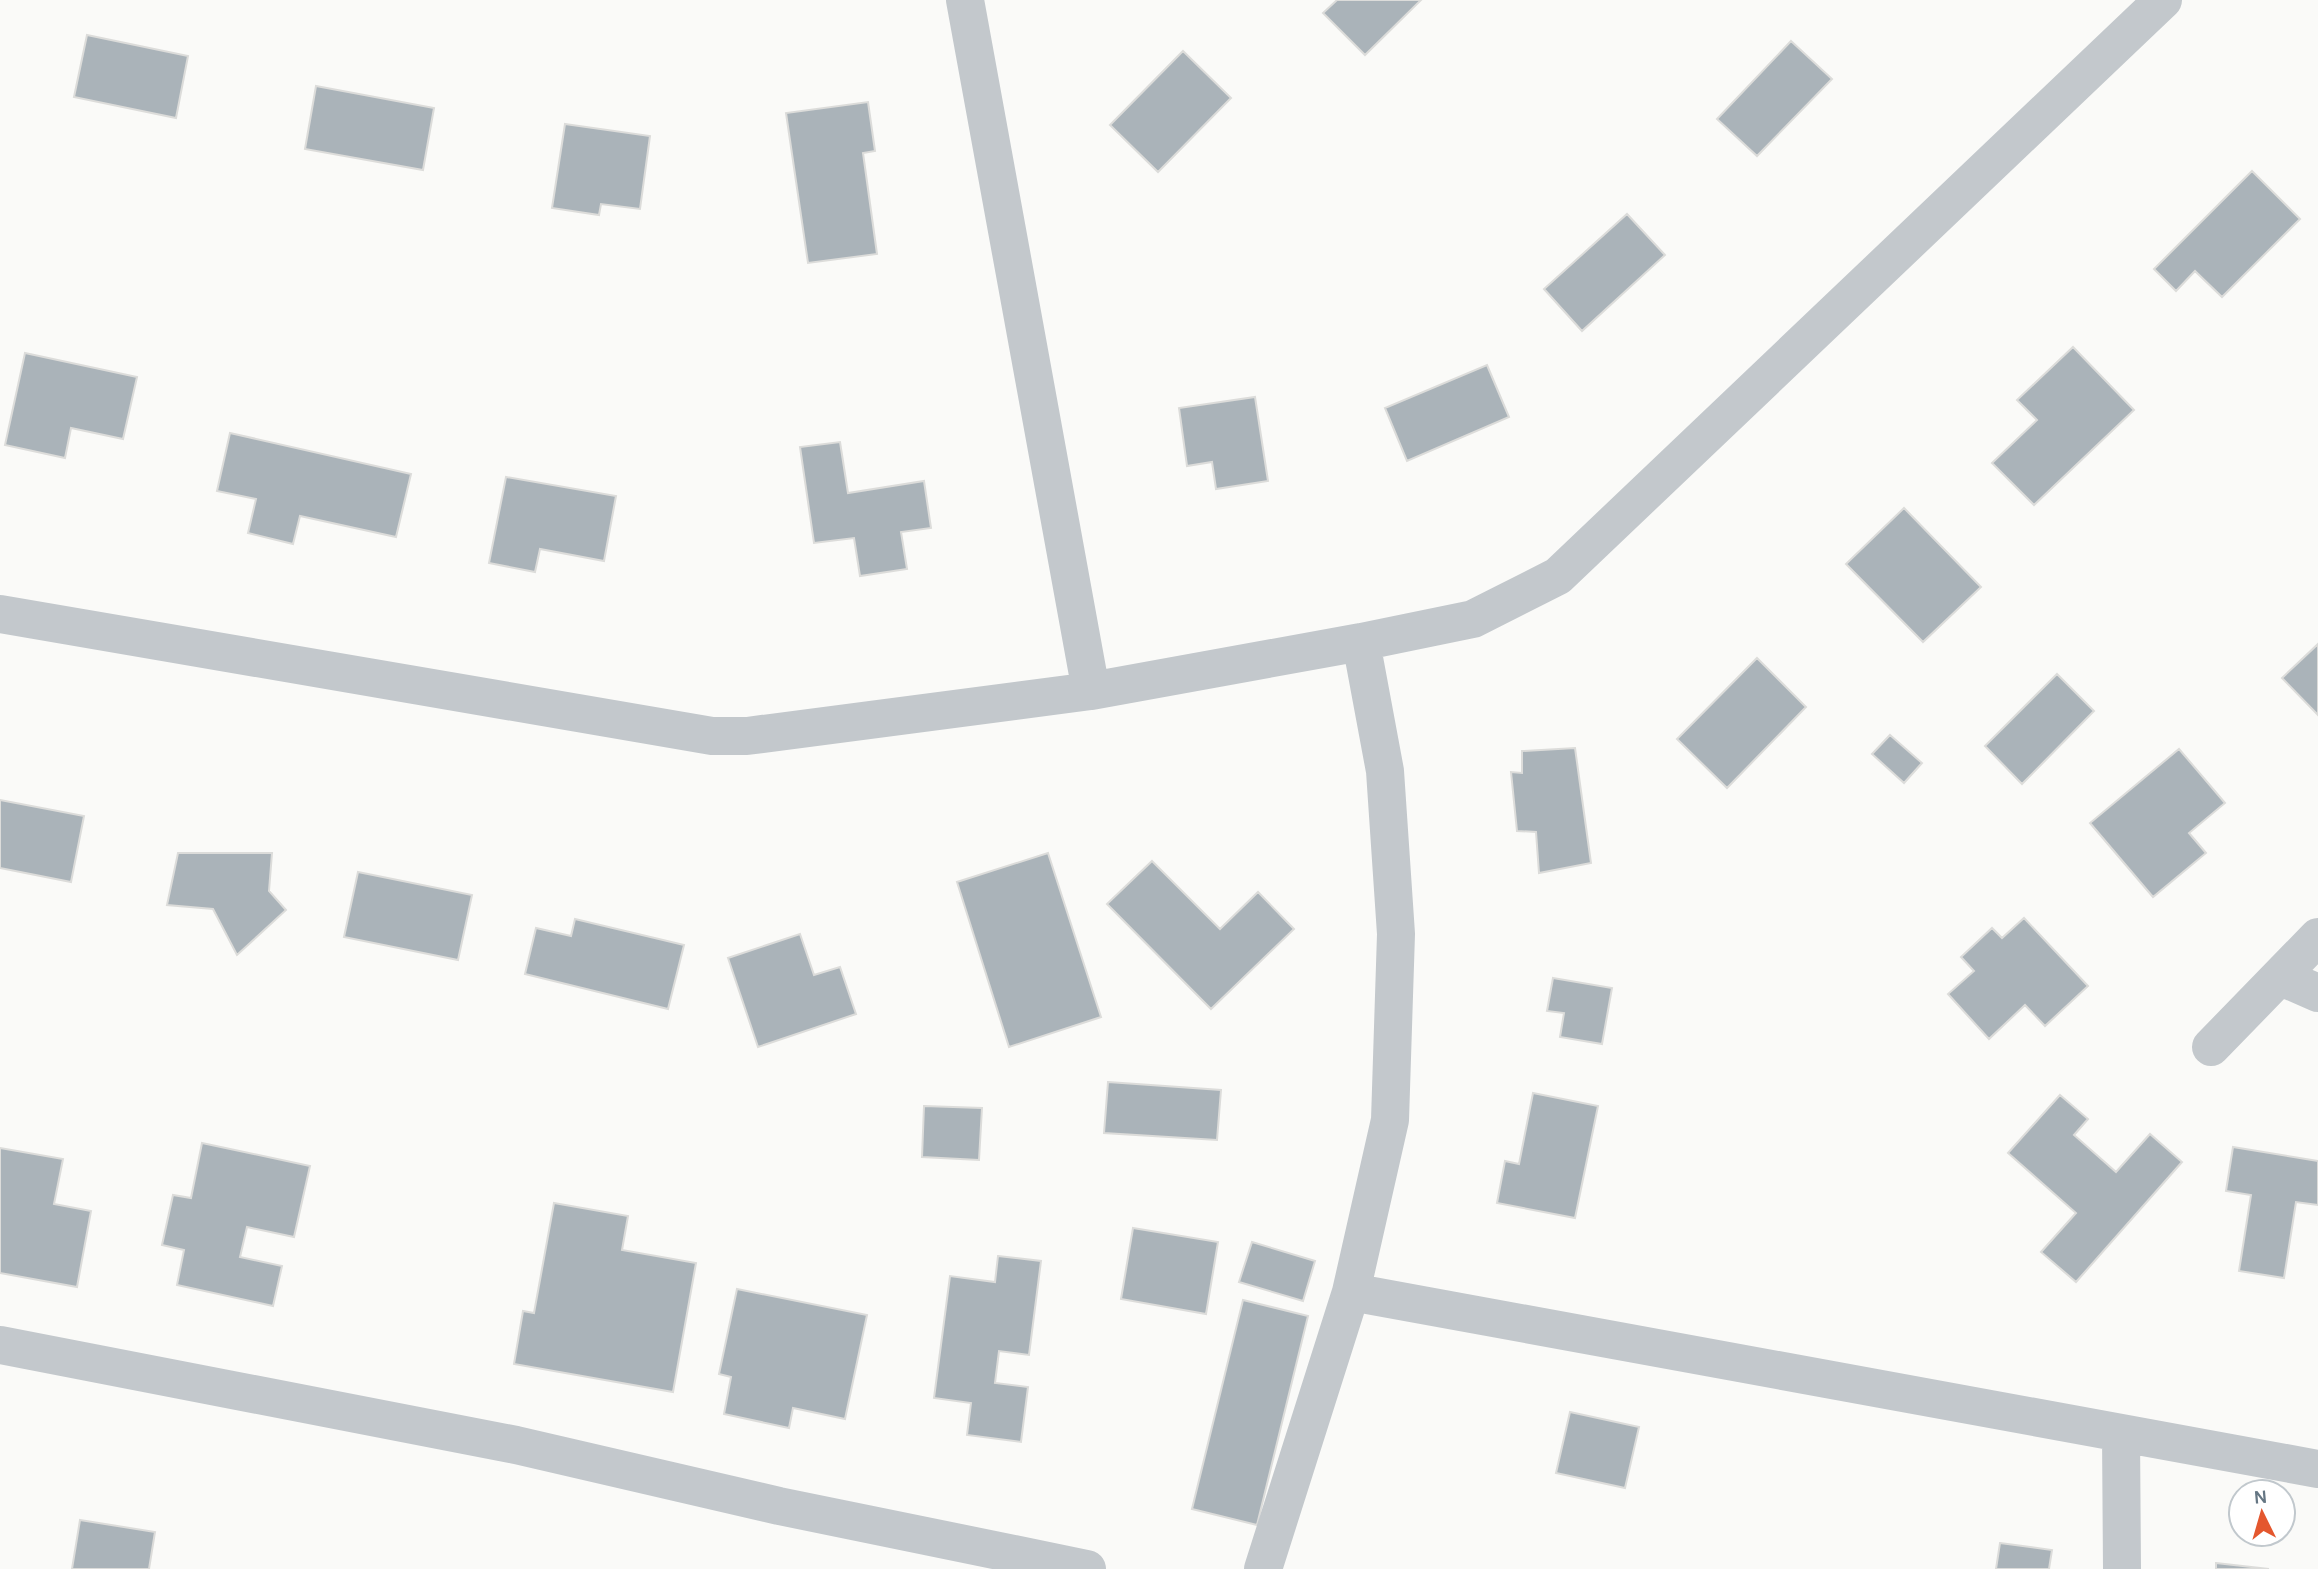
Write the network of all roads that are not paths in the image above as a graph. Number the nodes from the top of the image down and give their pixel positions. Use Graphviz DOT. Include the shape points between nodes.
graph roads {
  1 [pos="965,0"];
  2 [pos="2163,0"];
  3 [pos="0,614"];
  4 [pos="1361,642"];
  5 [pos="1091,691"];
  6 [pos="2318,937"];
  7 [pos="2281,976"];
  8 [pos="2318,993"];
  9 [pos="2211,1047"];
  10 [pos="1352,1292"];
  11 [pos="0,1345"];
  12 [pos="2121,1434"];
  13 [pos="2318,1469"];
  14 [pos="1087,1569"];
  15 [pos="1263,1569"];
  16 [pos="2122,1569"];
  1 -- 5 [label="street"];
  2 -- 4 [label="street" via="1558,576 1473,619"];
  3 -- 5 [label="street" via="712,736 747,736"];
  4 -- 5 [label="street"];
  4 -- 10 [label="street" via="1385,771 1396,934 1390,1120"];
  6 -- 7 [label="street"];
  7 -- 8 [label="street"];
  7 -- 9 [label="street"];
  10 -- 12 [label="street"];
  10 -- 15 [label="street"];
  11 -- 14 [label="street" via="516,1445 779,1506"];
  12 -- 13 [label="street"];
  12 -- 16 [label="street"];
}
